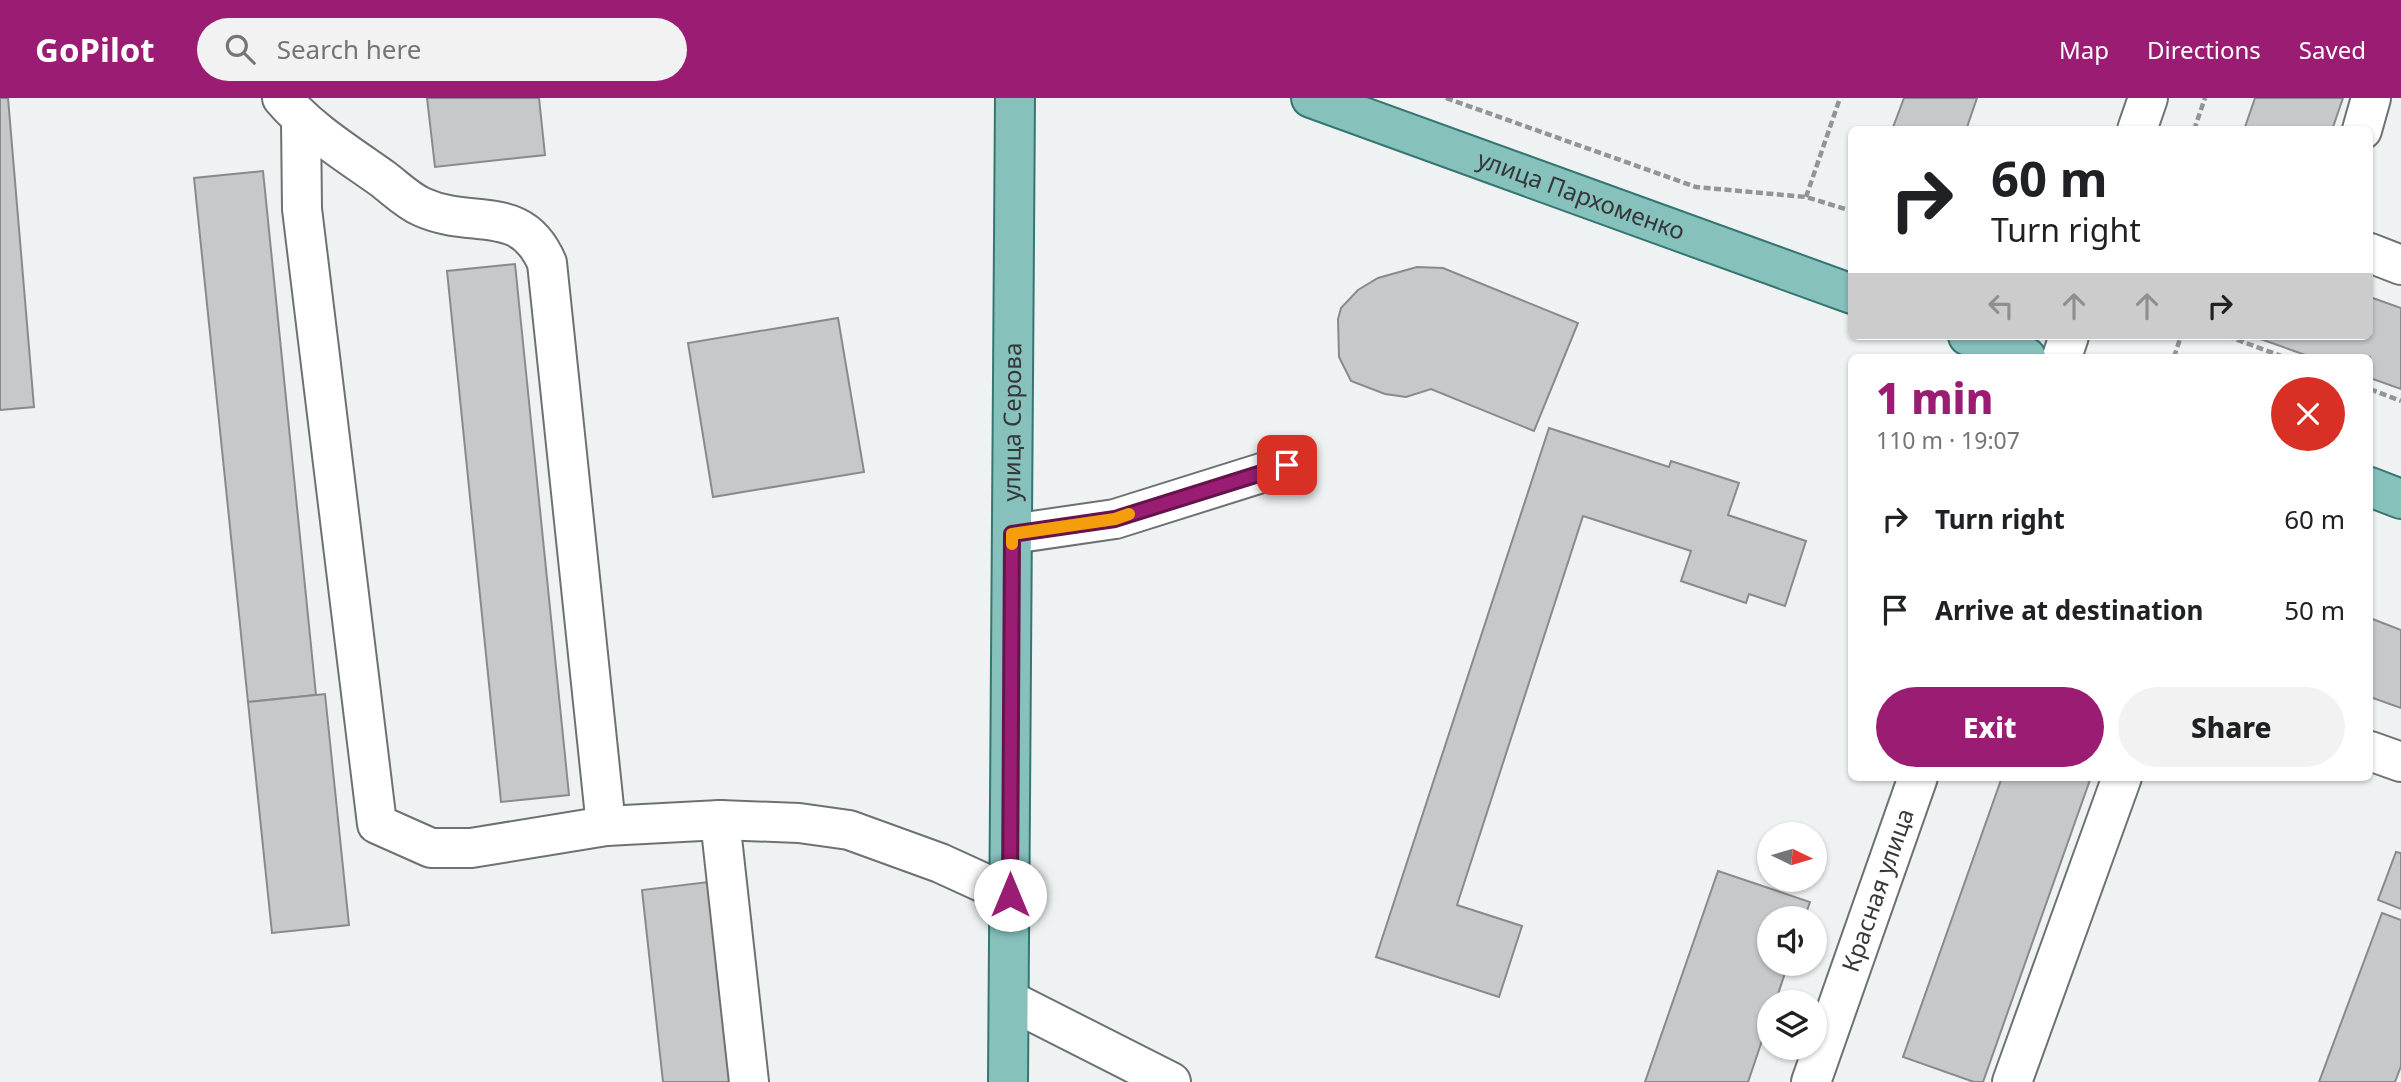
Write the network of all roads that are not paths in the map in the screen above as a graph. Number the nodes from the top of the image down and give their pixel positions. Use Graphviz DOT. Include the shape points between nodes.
graph roads {
  1 [pos="1015,98"];
  2 [pos="1311,98"];
  3 [pos="2148,98"];
  4 [pos="2371,98"];
  5 [pos="292,109"];
  6 [pos="2138,126"];
  7 [pos="2363,126"];
  8 [pos="2373,254"];
  9 [pos="2401,265"];
  10 [pos="1848,293"];
  11 [pos="1979,340"];
  12 [pos="2018,354"];
  13 [pos="1287,465"];
  14 [pos="2373,488"];
  15 [pos="2401,499"];
  16 [pos="1012,534"];
  17 [pos="2373,752"];
  18 [pos="2401,762"];
  19 [pos="1917,781"];
  20 [pos="2121,781"];
  21 [pos="720,820"];
  22 [pos="606,826"];
  23 [pos="1010,895"];
  24 [pos="1009,1000"];
  25 [pos="749,1082"];
  26 [pos="1008,1082"];
  27 [pos="1171,1082"];
  28 [pos="1811,1082"];
  29 [pos="2012,1082"];
  1 -- 16 [label="main road, улица Серова"];
  2 -- 10 [label="main road, улица Пархоменко"];
  3 -- 6 [label="street"];
  4 -- 7 [label="street"];
  5 -- 22 [label="street" via="420,207 453,218 508,222 540,247 547,263"];
  5 -- 22 [label="street" via="377,824 431,848 471,848"];
  8 -- 9 [label="street"];
  11 -- 12 [label="main road"];
  13 -- 16 [label="street" via="1115,519"];
  14 -- 15 [label="main road"];
  16 -- 23 [label="main road, улица Серова"];
  17 -- 18 [label="street"];
  19 -- 28 [label="street, Красная улица"];
  20 -- 29 [label="street"];
  21 -- 22 [label="street"];
  21 -- 23 [label="street" via="849,830"];
  21 -- 25 [label="street"];
  23 -- 24 [label="main road, улица Серова"];
  24 -- 26 [label="main road, улица Серова"];
  24 -- 27 [label="street"];
}
